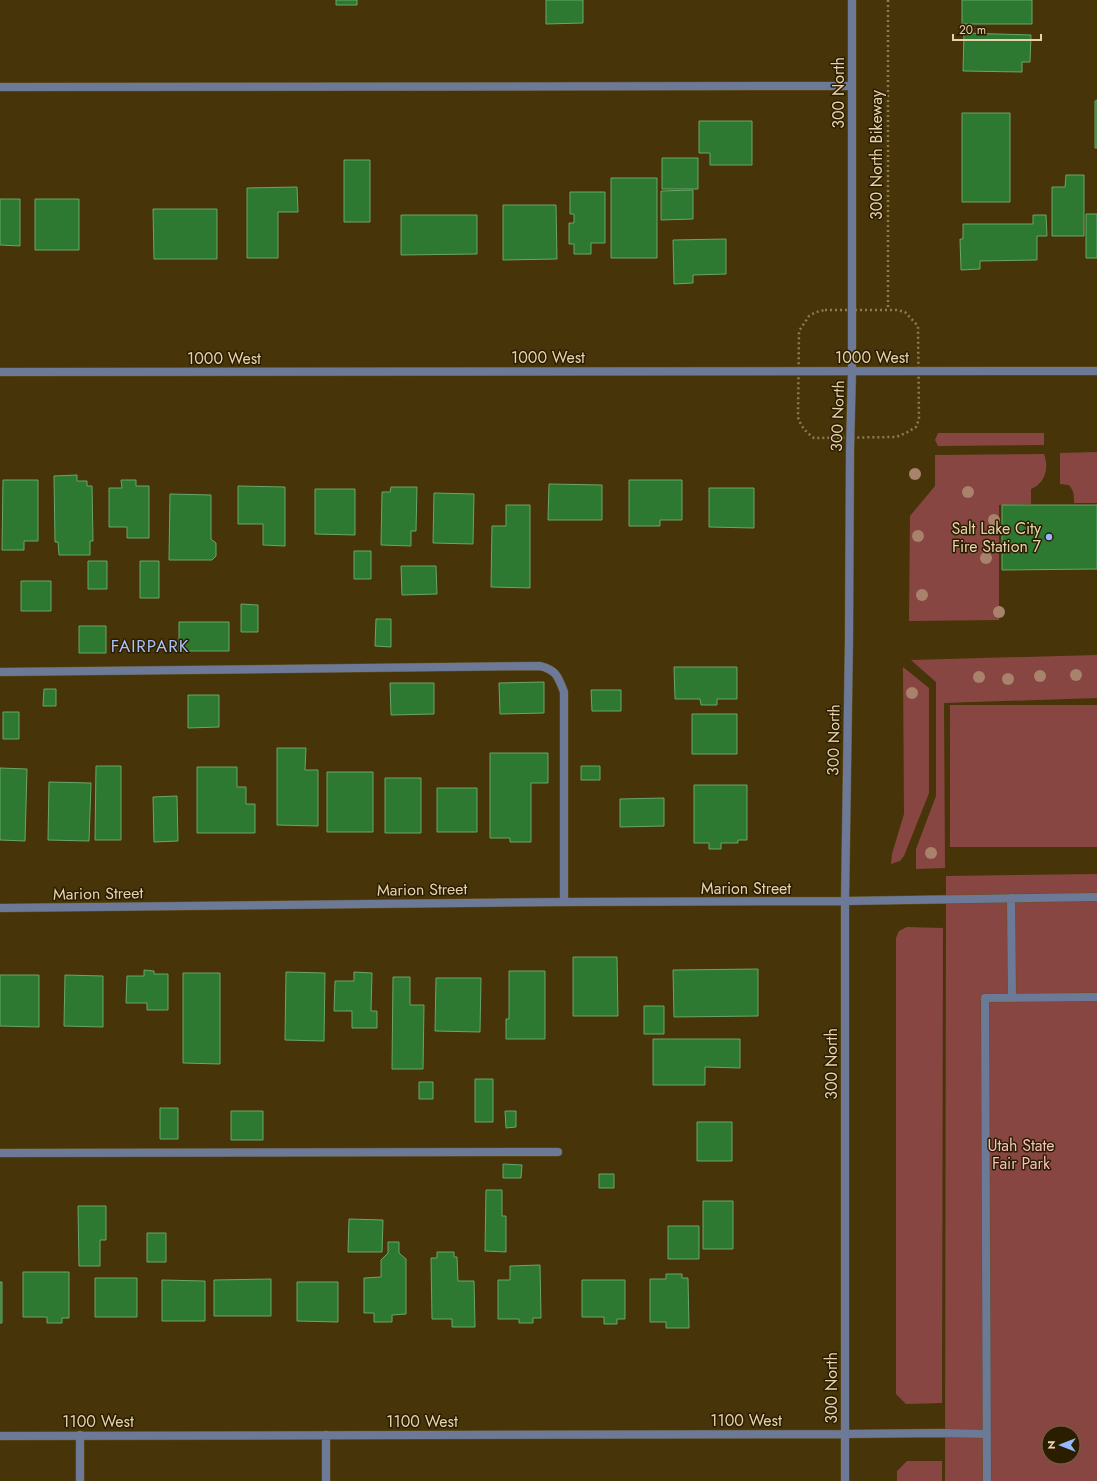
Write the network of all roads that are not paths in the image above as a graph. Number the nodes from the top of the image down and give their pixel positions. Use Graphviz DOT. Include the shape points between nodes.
graph roads {
  1 [pos="852,0"];
  2 [pos="852,86"];
  3 [pos="0,87"];
  4 [pos="852,371"];
  5 [pos="1097,371"];
  6 [pos="0,372"];
  7 [pos="0,672"];
  8 [pos="1097,897"];
  9 [pos="1011,898"];
  10 [pos="564,902"];
  11 [pos="845,902"];
  12 [pos="0,908"];
  13 [pos="1097,997"];
  14 [pos="1012,998"];
  15 [pos="558,1152"];
  16 [pos="0,1153"];
  17 [pos="845,1434"];
  18 [pos="987,1434"];
  19 [pos="80,1435"];
  20 [pos="326,1435"];
  21 [pos="0,1436"];
  22 [pos="80,1481"];
  23 [pos="326,1481"];
  24 [pos="845,1481"];
  25 [pos="987,1481"];
  1 -- 2 [label="street, 300 North"];
  2 -- 3 [label="street"];
  2 -- 4 [label="street, 300 North"];
  4 -- 5 [label="street, 1000 West"];
  4 -- 6 [label="street, 1000 West"];
  4 -- 11 [label="street, 300 North"];
  7 -- 10 [label="street" via="540,666 551,669 559,679 564,692"];
  8 -- 9 [label="street, Marion Street"];
  9 -- 11 [label="street, Marion Street"];
  9 -- 14 [label="street"];
  10 -- 11 [label="street, Marion Street"];
  10 -- 12 [label="street, Marion Street"];
  11 -- 17 [label="street, 300 North"];
  13 -- 14 [label="street"];
  14 -- 18 [label="street" via="985,998"];
  15 -- 16 [label="street"];
  17 -- 18 [label="street, 1100 West"];
  17 -- 20 [label="street, 1100 West"];
  17 -- 24 [label="street, 300 North"];
  18 -- 25 [label="street"];
  19 -- 20 [label="street, 1100 West"];
  19 -- 21 [label="street, 1100 West"];
  19 -- 22 [label="street"];
  20 -- 23 [label="street"];
}
